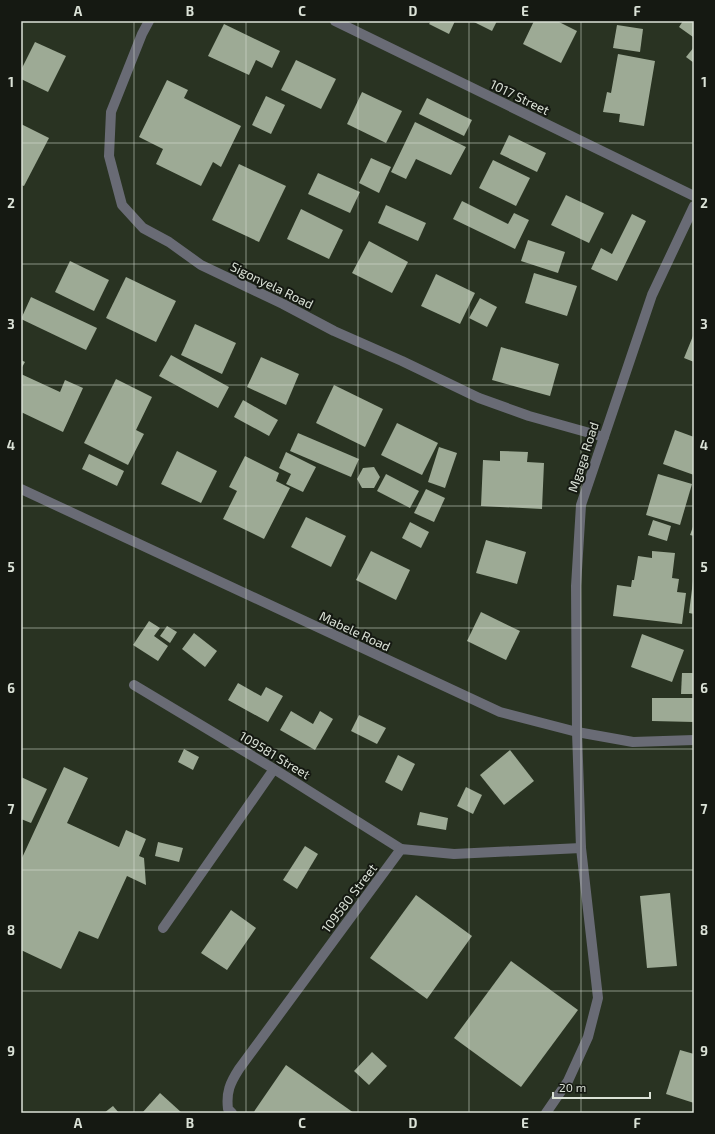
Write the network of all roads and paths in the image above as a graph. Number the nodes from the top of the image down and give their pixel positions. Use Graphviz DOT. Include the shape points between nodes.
graph roads {
  1 [pos="149,21"];
  2 [pos="335,21"];
  3 [pos="694,196"];
  4 [pos="694,206"];
  5 [pos="604,437"];
  6 [pos="21,489"];
  7 [pos="134,685"];
  8 [pos="577,732"];
  9 [pos="694,740"];
  10 [pos="274,769"];
  11 [pos="581,848"];
  12 [pos="401,849"];
  13 [pos="163,928"];
  14 [pos="232,1113"];
  15 [pos="546,1113"];
  1 -- 5 [label="street, Sigonyela Road" via="111,112 109,156 122,205 143,228 201,264 334,331 479,398"];
  2 -- 3 [label="street, 1017 Street"];
  4 -- 5 [label="street, Mgaga Road" via="652,294"];
  5 -- 8 [label="street, Mgaga Road" via="581,505 576,586"];
  6 -- 8 [label="street, Mabele Road" via="500,712"];
  7 -- 10 [label="street, 109581 Street"];
  8 -- 9 [label="street, Mabele Road" via="634,742"];
  8 -- 11 [label="street"];
  10 -- 12 [label="street, 109581 Street"];
  10 -- 13 [label="street"];
  11 -- 12 [label="street" via="454,854"];
  11 -- 15 [label="street" via="598,998 588,1037 568,1081"];
  12 -- 14 [label="street, 109580 Street" via="238,1069 228,1092 228,1109"];
}
